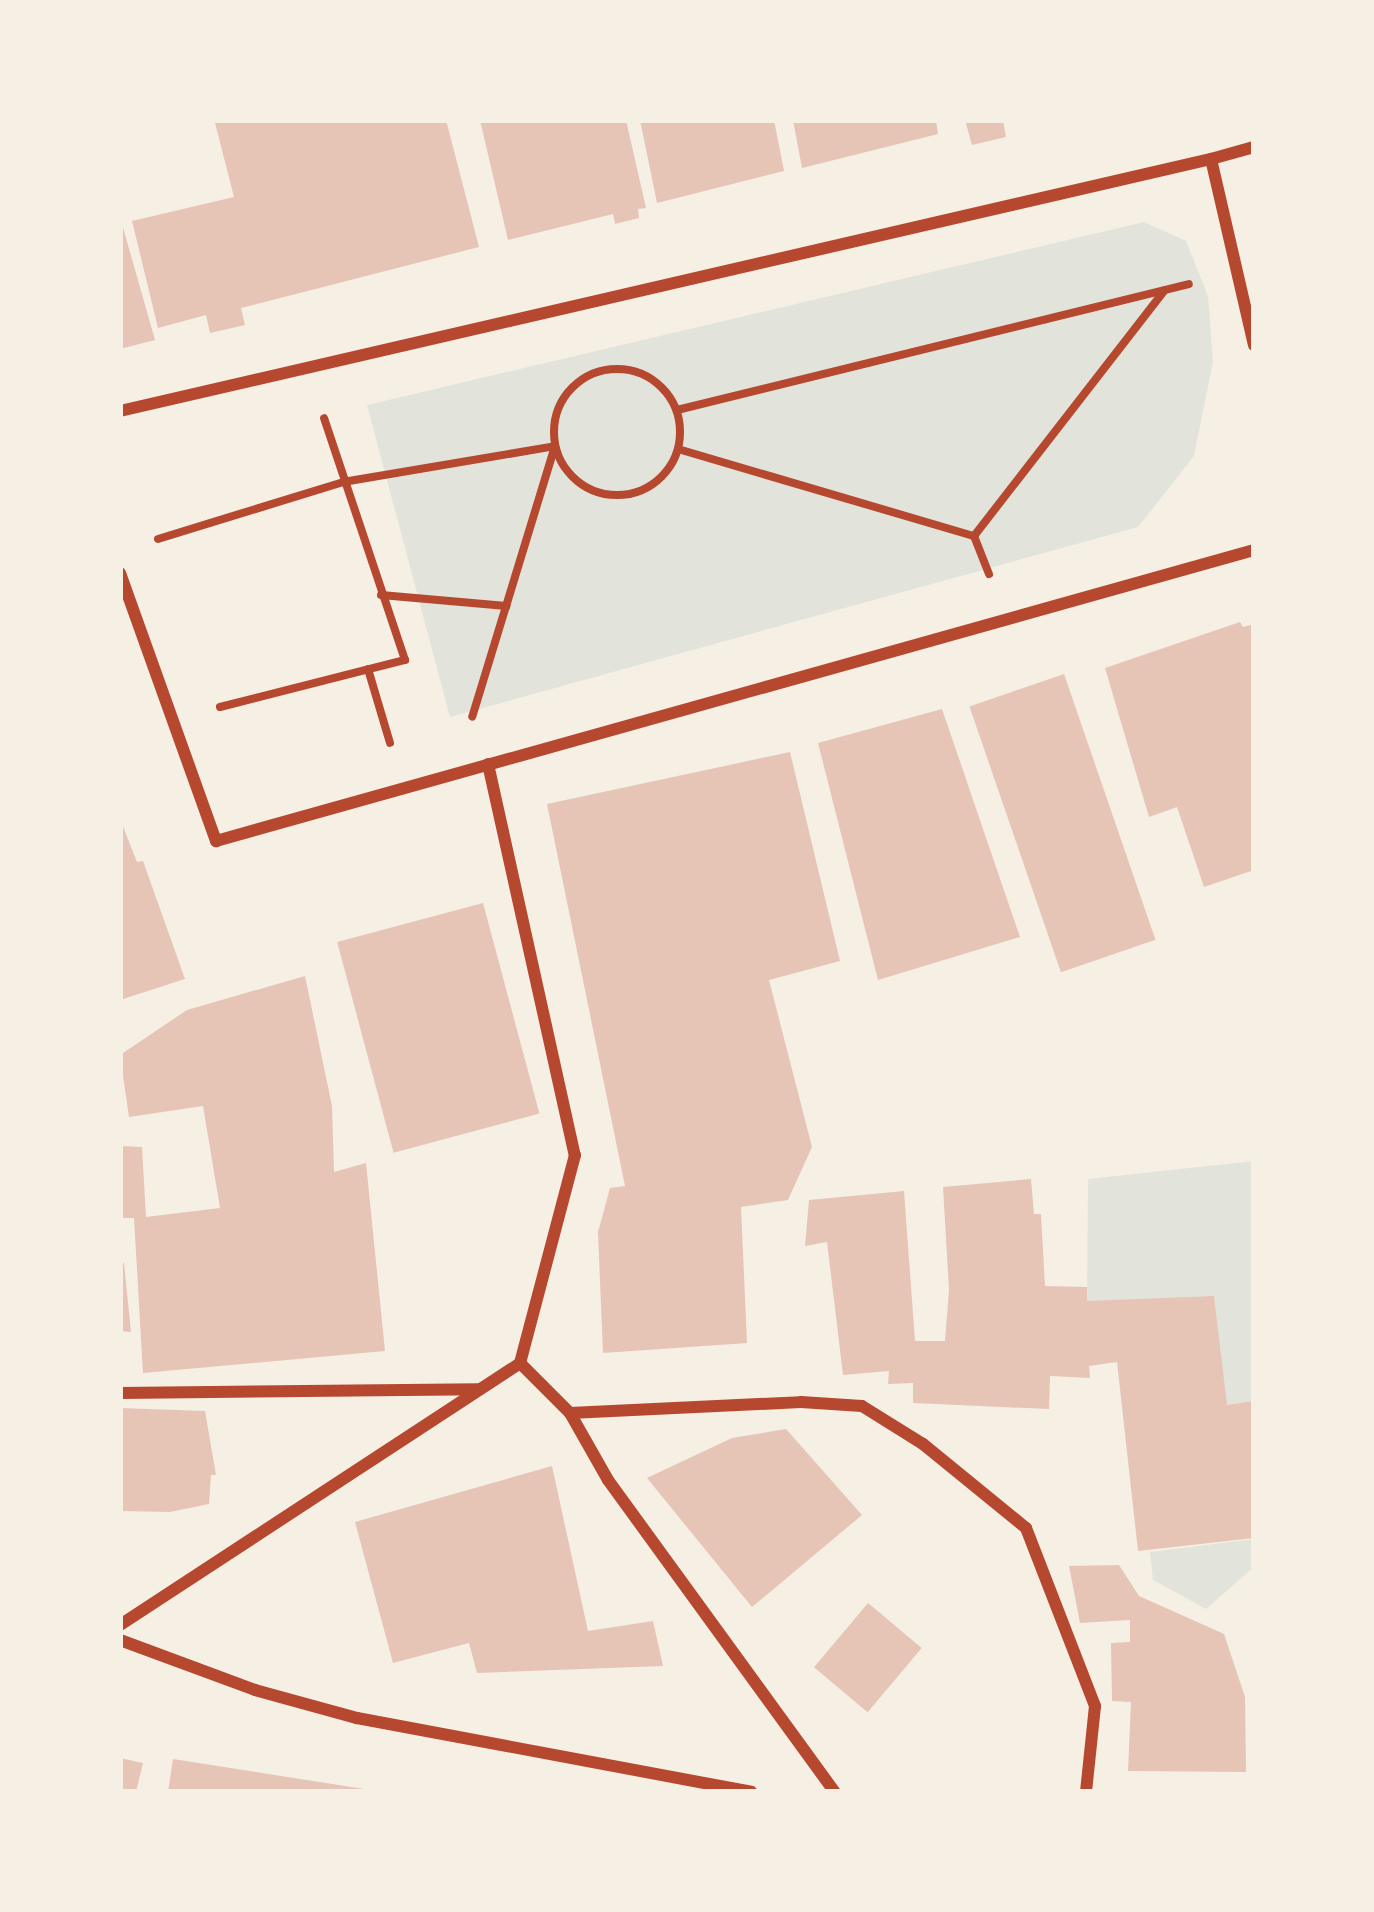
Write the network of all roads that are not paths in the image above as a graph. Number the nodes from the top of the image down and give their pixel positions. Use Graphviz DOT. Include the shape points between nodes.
graph roads {
  1 [pos="1254,147"];
  2 [pos="1211,159"];
  3 [pos="1254,345"];
  4 [pos="120,411"];
  5 [pos="1254,550"];
  6 [pos="120,573"];
  7 [pos="488,764"];
  8 [pos="520,1363"];
  9 [pos="481,1389"];
  10 [pos="120,1393"];
  11 [pos="570,1413"];
  12 [pos="120,1625"];
  13 [pos="120,1640"];
  14 [pos="751,1792"];
  15 [pos="836,1792"];
  16 [pos="1086,1792"];
  1 -- 2 [label="street"];
  2 -- 3 [label="street"];
  2 -- 4 [label="street"];
  5 -- 7 [label="street"];
  6 -- 7 [label="street" via="216,841"];
  7 -- 8 [label="street" via="575,1155"];
  8 -- 9 [label="street"];
  8 -- 11 [label="street"];
  9 -- 10 [label="street"];
  9 -- 12 [label="street"];
  11 -- 15 [label="street" via="608,1480"];
  11 -- 16 [label="street" via="862,1406 923,1444 1026,1528 1095,1706"];
  13 -- 14 [label="street" via="358,1718"];
}
